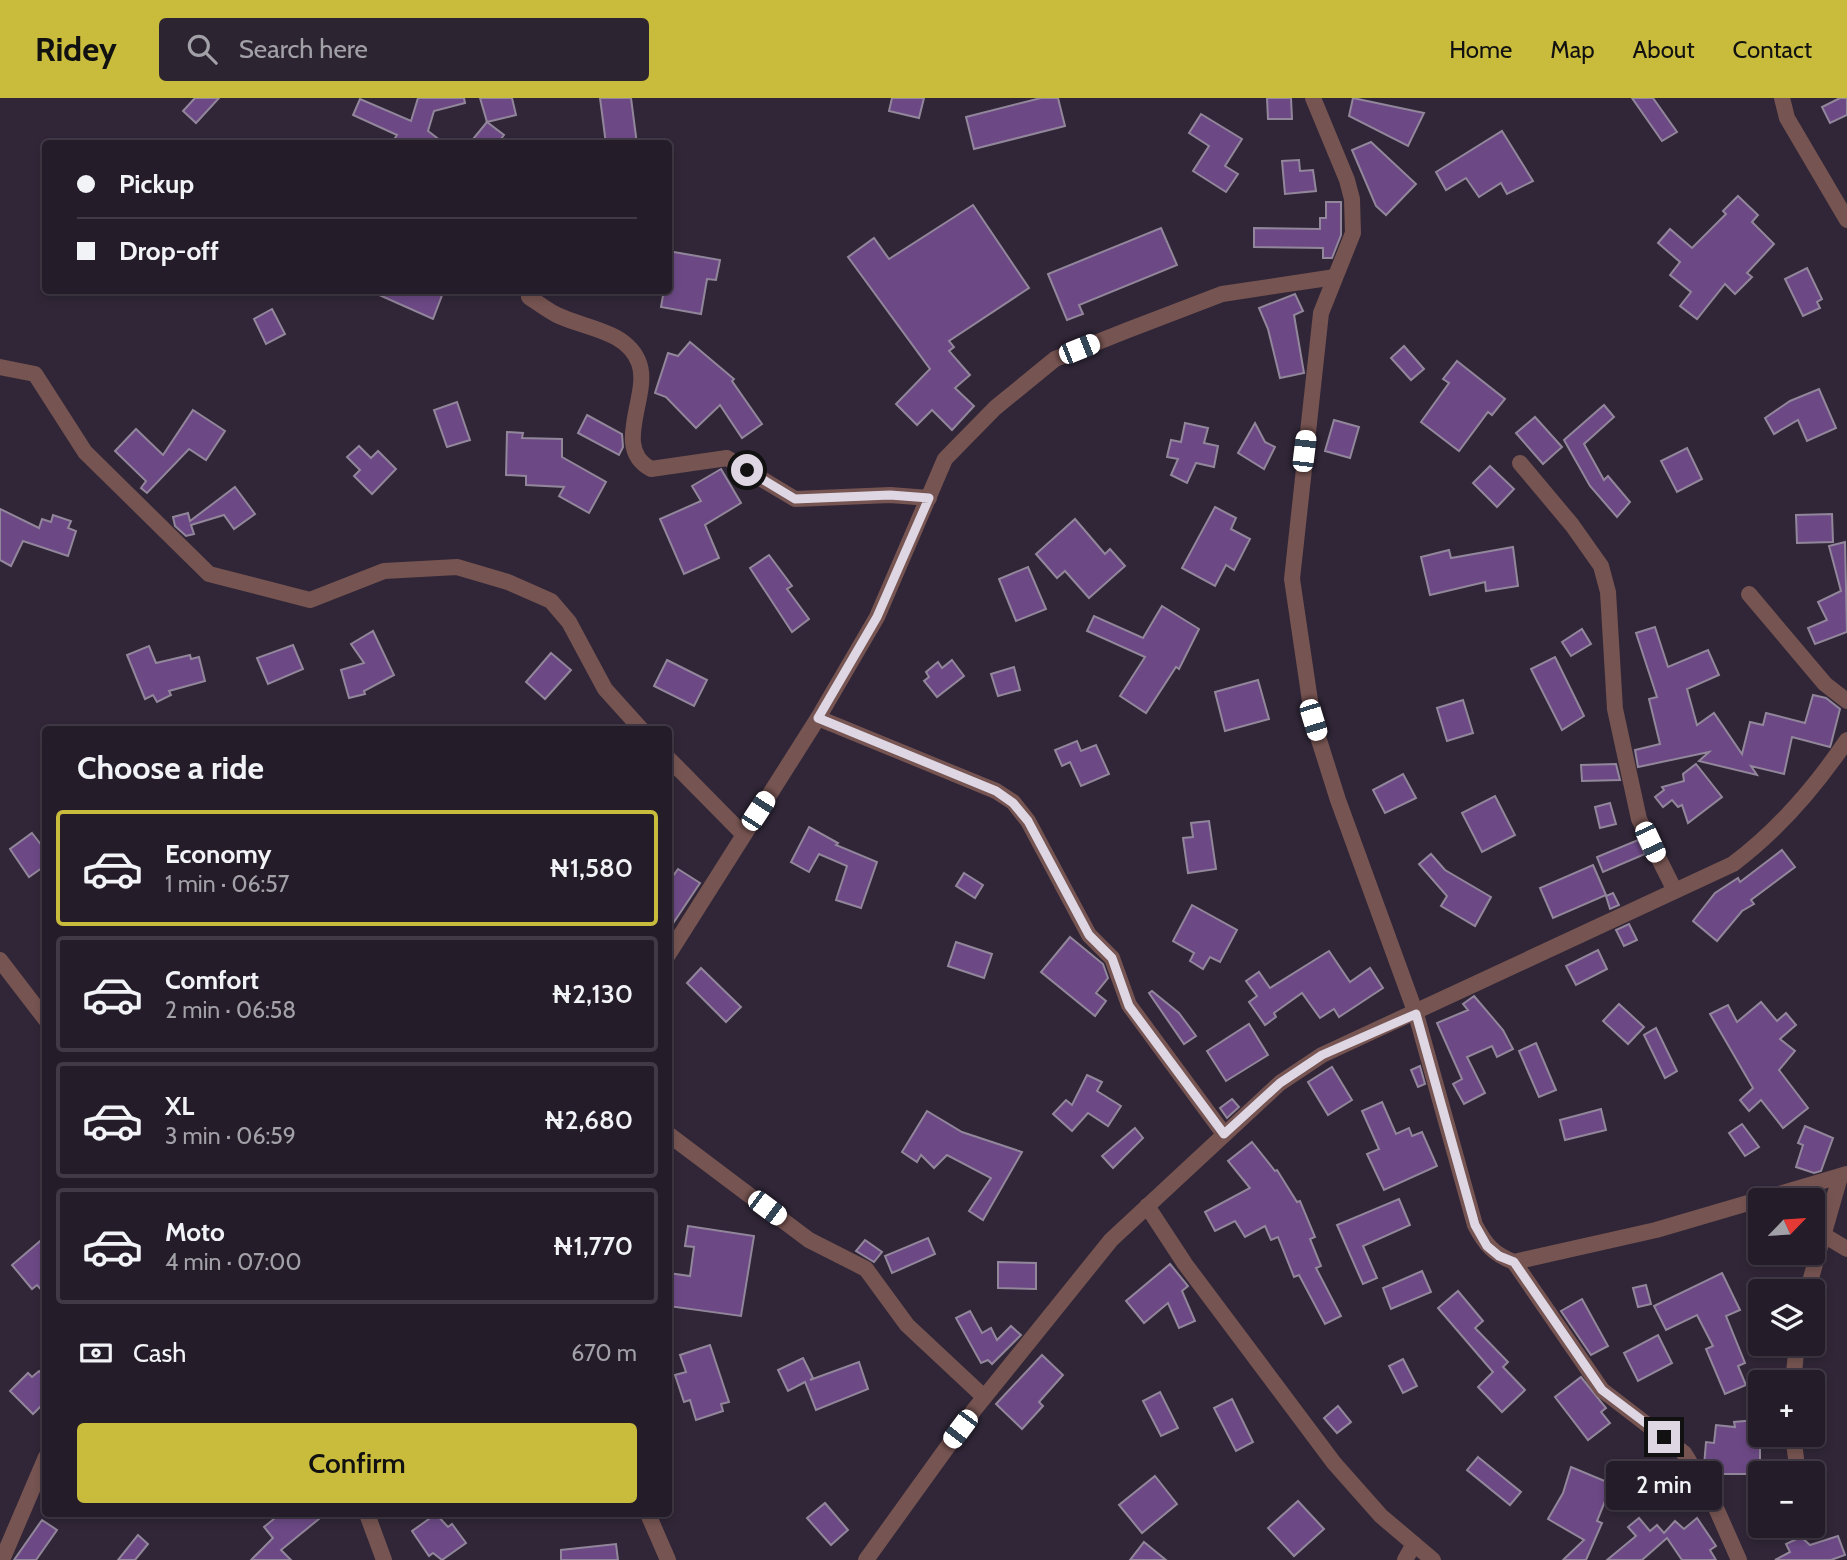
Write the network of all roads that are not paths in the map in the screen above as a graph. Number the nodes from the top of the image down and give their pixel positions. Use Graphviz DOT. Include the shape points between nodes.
graph roads {
  1 [pos="1313,98"];
  2 [pos="1782,98"];
  3 [pos="1847,220"];
  4 [pos="1335,277"];
  5 [pos="529,297"];
  6 [pos="0,367"];
  7 [pos="1520,463"];
  8 [pos="929,498"];
  9 [pos="1749,594"];
  10 [pos="1847,701"];
  11 [pos="818,718"];
  12 [pos="639,726"];
  13 [pos="1847,740"];
  14 [pos="672,762"];
  15 [pos="743,834"];
  16 [pos="1674,890"];
  17 [pos="672,949"];
  18 [pos="0,960"];
  19 [pos="1416,1014"];
  20 [pos="42,1015"];
  21 [pos="1224,1134"];
  22 [pos="672,1137"];
  23 [pos="1843,1175"];
  24 [pos="1147,1206"];
  25 [pos="1825,1226"];
  26 [pos="1825,1236"];
  27 [pos="1847,1249"];
  28 [pos="1514,1262"];
  29 [pos="984,1397"];
  30 [pos="42,1466"];
  31 [pos="369,1517"];
  32 [pos="649,1517"];
  33 [pos="1414,1544"];
  34 [pos="2,1560"];
  35 [pos="384,1560"];
  36 [pos="668,1560"];
  37 [pos="866,1560"];
  38 [pos="1405,1560"];
  39 [pos="1433,1560"];
  40 [pos="1739,1560"];
  1 -- 4 [label="street" via="1352,199 1353,233"];
  2 -- 3 [label="street" via="1793,130"];
  4 -- 8 [label="street" via="1222,294 1055,359 995,408 945,459"];
  4 -- 19 [label="street" via="1321,313 1292,579 1313,720"];
  5 -- 8 [label="street" via="556,315 616,337 635,354 640,365 633,435 640,464 651,469 727,458 795,499"];
  6 -- 12 [label="street" via="35,374 85,452 209,574 310,600 384,572 457,567 508,582 551,601 569,622 606,688"];
  7 -- 16 [label="street" via="1601,566 1608,592 1615,709 1639,819"];
  8 -- 11 [label="street" via="877,617"];
  9 -- 10 [label="street" via="1825,684"];
  11 -- 15 [label="street"];
  11 -- 21 [label="street" via="996,791 1013,803 1028,821 1089,935 1112,958 1129,1006"];
  13 -- 16 [label="street" via="1757,846 1700,882"];
  14 -- 15 [label="street"];
  15 -- 17 [label="street"];
  16 -- 19 [label="street"];
  18 -- 20 [label="street"];
  19 -- 21 [label="street" via="1322,1055 1280,1083"];
  19 -- 28 [label="street" via="1475,1225 1487,1246"];
  21 -- 24 [label="street"];
  22 -- 29 [label="street" via="809,1240 866,1269 907,1325"];
  23 -- 25 [label="street"];
  23 -- 28 [label="street" via="1656,1230"];
  24 -- 29 [label="street" via="1111,1240"];
  24 -- 33 [label="street" via="1334,1463 1381,1516"];
  26 -- 27 [label="street"];
  28 -- 40 [label="street" via="1602,1390 1684,1453 1712,1499"];
  29 -- 37 [label="street"];
  30 -- 34 [label="street"];
  31 -- 35 [label="street"];
  32 -- 36 [label="street"];
  33 -- 38 [label="street"];
  33 -- 39 [label="street"];
}
